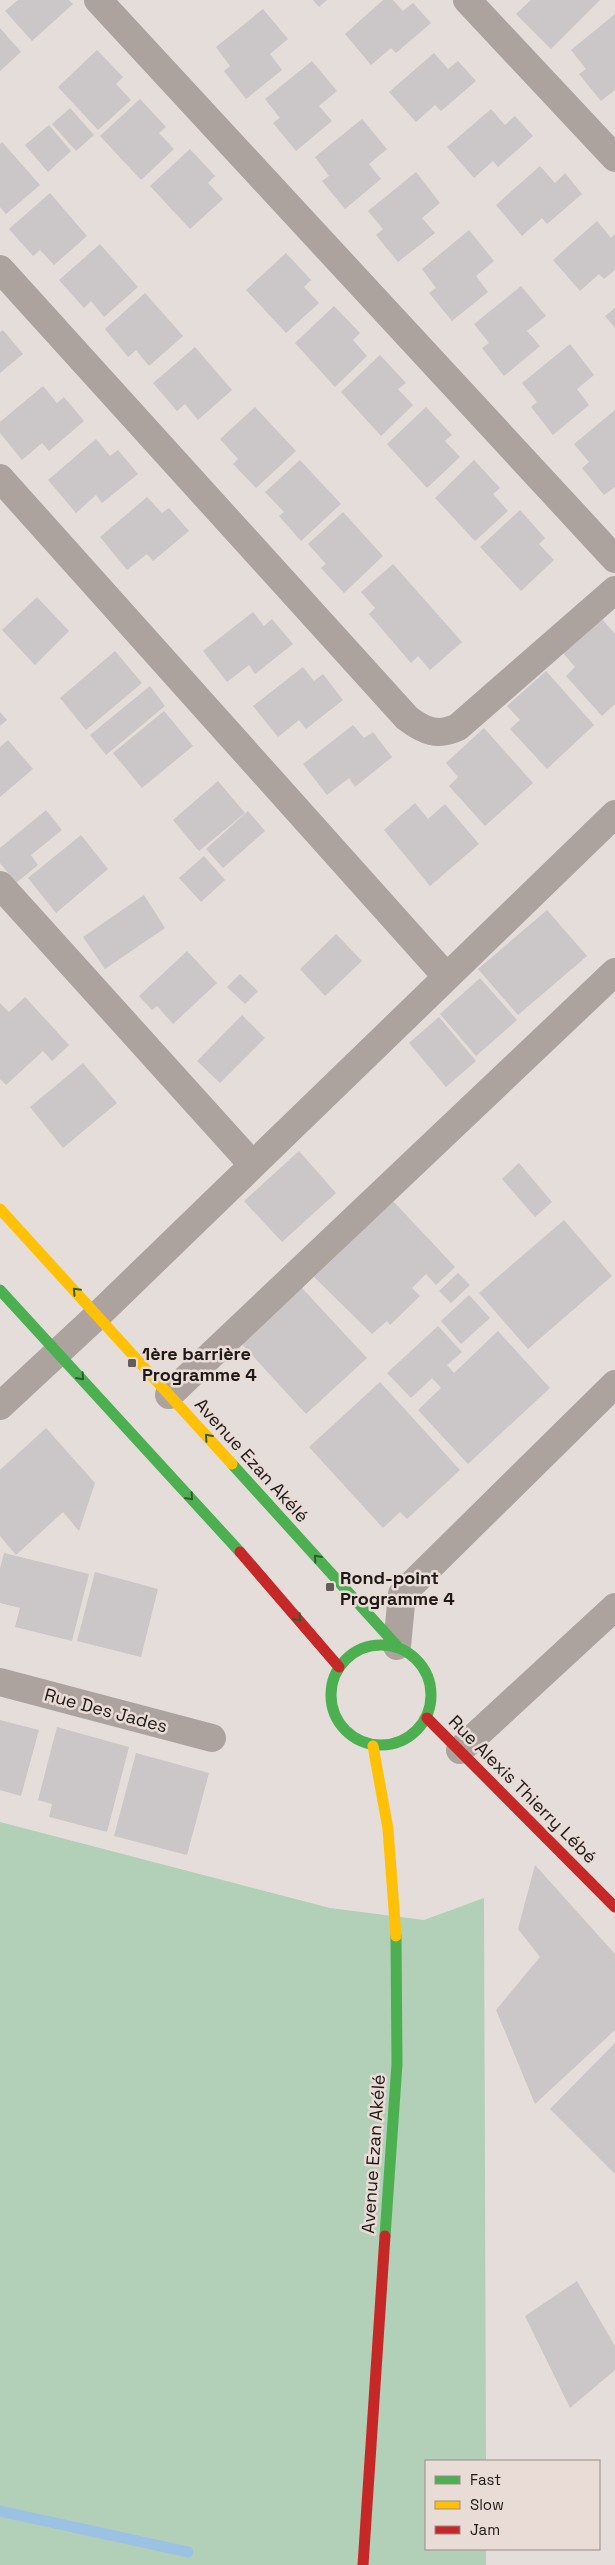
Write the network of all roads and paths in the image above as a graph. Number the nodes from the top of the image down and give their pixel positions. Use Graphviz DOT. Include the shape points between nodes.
graph roads {
  1 [pos="98,0"];
  2 [pos="467,0"];
  3 [pos="615,158"];
  4 [pos="0,268"];
  5 [pos="0,478"];
  6 [pos="615,559"];
  7 [pos="615,590"];
  8 [pos="615,814"];
  9 [pos="0,885"];
  10 [pos="615,972"];
  11 [pos="446,976"];
  12 [pos="252,1164"];
  13 [pos="0,1209"];
  14 [pos="0,1290"];
  15 [pos="98,1315"];
  16 [pos="58,1352"];
  17 [pos="615,1384"];
  18 [pos="170,1395"];
  19 [pos="0,1406"];
  20 [pos="615,1607"];
  21 [pos="396,1646"];
  22 [pos="340,1667"];
  23 [pos="0,1682"];
  24 [pos="427,1718"];
  25 [pos="212,1738"];
  26 [pos="373,1746"];
  27 [pos="460,1750"];
  28 [pos="615,1907"];
  29 [pos="363,2565"];
  1 -- 6 [label="street"];
  2 -- 3 [label="street"];
  4 -- 7 [label="street" via="407,718 420,728 447,733 458,728"];
  5 -- 11 [label="street"];
  8 -- 11 [label="street"];
  9 -- 12 [label="street"];
  10 -- 18 [label="street"];
  11 -- 12 [label="street"];
  12 -- 15 [label="street"];
  15 -- 13 [label="main road, Avenue Ezan Akélé, one-way"];
  14 -- 16 [label="main road"];
  15 -- 16 [label="street"];
  15 -- 18 [label="main road, Avenue Ezan Akélé"];
  16 -- 19 [label="street"];
  16 -- 22 [label="main road, one-way"];
  17 -- 21 [label="street" via="402,1594"];
  21 -- 18 [label="main road, Avenue Ezan Akélé, one-way"];
  20 -- 27 [label="street"];
  21 -- 22 [label="main road" via="365,1647 351,1654"];
  21 -- 24 [label="main road" via="422,1665 429,1680 432,1696"];
  22 -- 26 [label="main road" via="332,1682 330,1699 334,1716 343,1730"];
  23 -- 25 [label="street, Rue Des Jades"];
  24 -- 26 [label="main road" via="407,1739 391,1745"];
  24 -- 27 [label="main road, Rue Alexis Thierry Lébé"];
  26 -- 29 [label="main road, Avenue Ezan Akélé" via="388,1828 397,1946 397,2064"];
  27 -- 28 [label="main road, Rue Alexis Thierry Lébé"];
}
